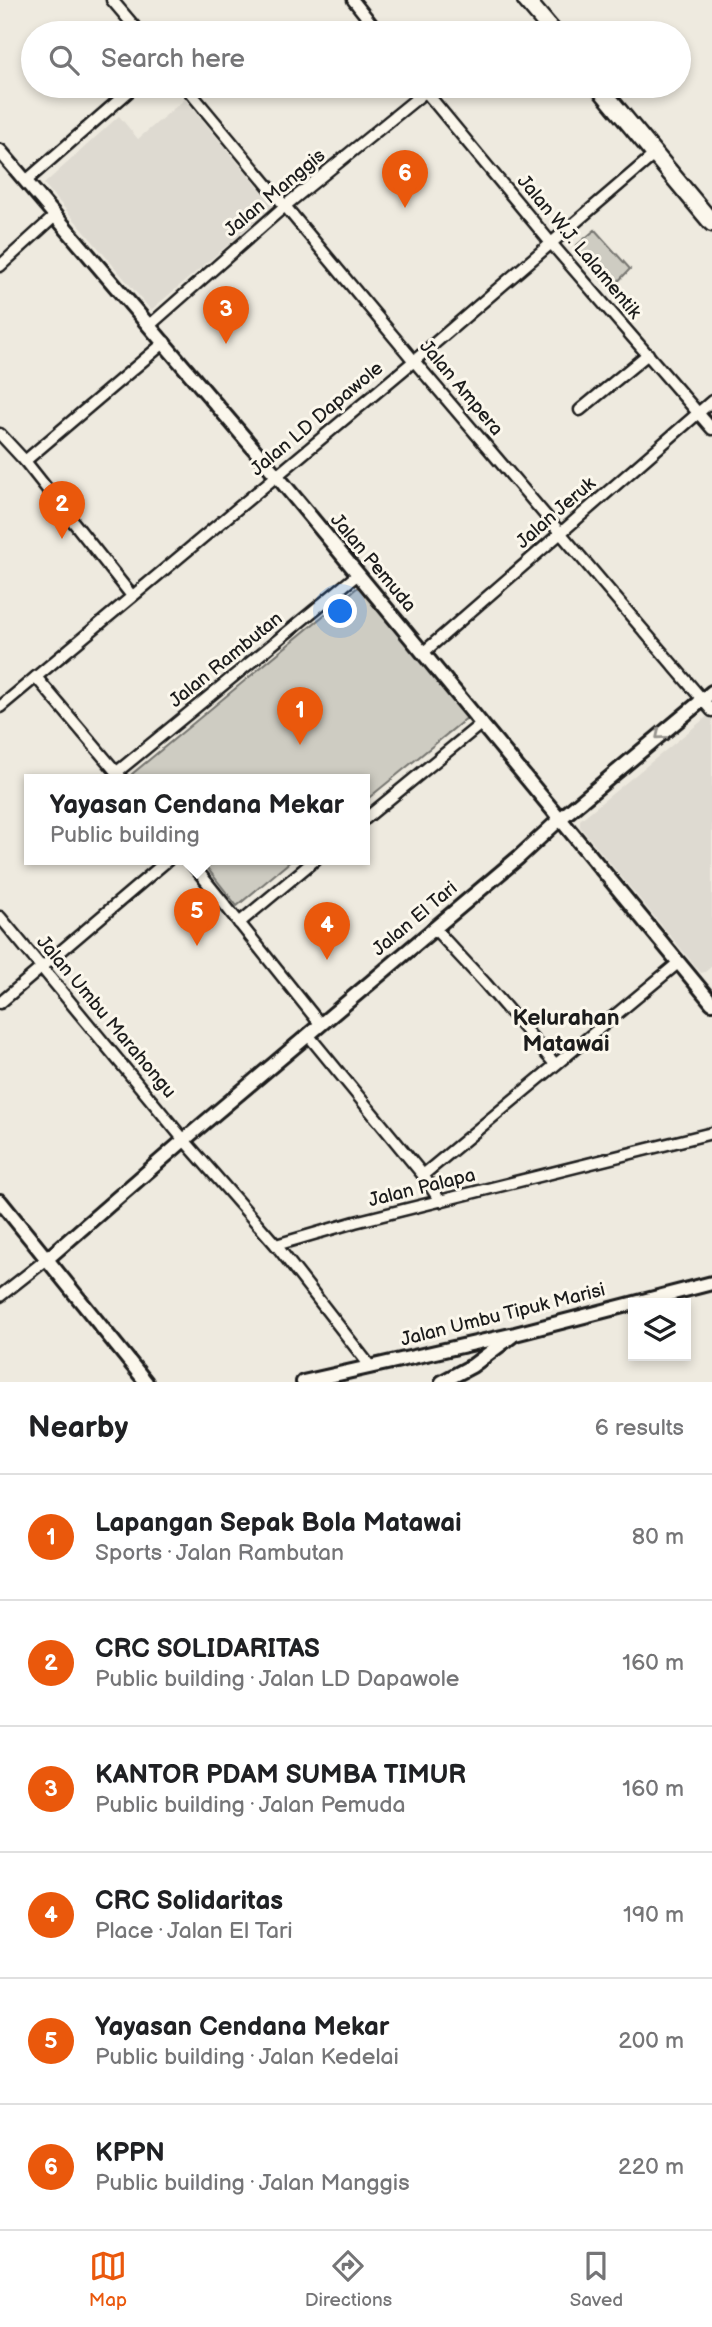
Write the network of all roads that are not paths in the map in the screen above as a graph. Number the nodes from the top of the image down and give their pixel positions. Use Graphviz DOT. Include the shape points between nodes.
graph roads {
  1 [pos="112,0"];
  2 [pos="353,0"];
  3 [pos="526,0"];
  4 [pos="130,21"];
  5 [pos="370,21"];
  6 [pos="544,21"];
  7 [pos="121,98"];
  8 [pos="195,98"];
  9 [pos="413,98"];
  10 [pos="431,98"];
  11 [pos="608,98"];
  12 [pos="0,151"];
  13 [pos="655,154"];
  14 [pos="26,181"];
  15 [pos="286,205"];
  16 [pos="56,215"];
  17 [pos="712,223"];
  18 [pos="551,243"];
  19 [pos="0,266"];
  20 [pos="150,325"];
  21 [pos="165,342"];
  22 [pos="648,354"];
  23 [pos="414,361"];
  24 [pos="712,401"];
  25 [pos="580,410"];
  26 [pos="698,413"];
  27 [pos="712,429"];
  28 [pos="0,433"];
  29 [pos="25,461"];
  30 [pos="277,476"];
  31 [pos="560,533"];
  32 [pos="357,576"];
  33 [pos="132,596"];
  34 [pos="424,652"];
  35 [pos="36,677"];
  36 [pos="707,696"];
  37 [pos="0,708"];
  38 [pos="712,711"];
  39 [pos="482,723"];
  40 [pos="118,774"];
  41 [pos="122,774"];
  42 [pos="370,815"];
  43 [pos="560,819"];
  44 [pos="163,865"];
  45 [pos="194,865"];
  46 [pos="309,865"];
  47 [pos="0,917"];
  48 [pos="239,923"];
  49 [pos="434,928"];
  50 [pos="678,963"];
  51 [pos="43,969"];
  52 [pos="0,1003"];
  53 [pos="712,1003"];
  54 [pos="321,1025"];
  55 [pos="309,1037"];
  56 [pos="555,1064"];
  57 [pos="712,1133"];
  58 [pos="184,1140"];
  59 [pos="423,1175"];
  60 [pos="0,1201"];
  61 [pos="440,1201"];
  62 [pos="276,1245"];
  63 [pos="47,1259"];
  64 [pos="712,1283"];
  65 [pos="0,1296"];
  66 [pos="515,1334"];
  67 [pos="370,1366"];
  68 [pos="146,1382"];
  69 [pos="303,1382"];
  70 [pos="442,1382"];
  1 -- 4 [label="street"];
  2 -- 5 [label="street"];
  3 -- 6 [label="highway"];
  7 -- 14 [label="street"];
  8 -- 15 [label="street, Jalan Ampera"];
  9 -- 15 [label="street, Jalan Manggis"];
  10 -- 18 [label="street, Jalan W.J. Lalamentik"];
  11 -- 13 [label="highway"];
  12 -- 14 [label="street, Jalan Pemuda"];
  13 -- 17 [label="highway"];
  13 -- 18 [label="street, Jalan LD Dapawole"];
  14 -- 16 [label="street, Jalan Pemuda"];
  15 -- 20 [label="street, Jalan Manggis"];
  15 -- 23 [label="street, Jalan Ampera"];
  16 -- 19 [label="street"];
  16 -- 20 [label="street, Jalan Pemuda"];
  18 -- 22 [label="street, Jalan W.J. Lalamentik"];
  18 -- 23 [label="street, Jalan LD Dapawole"];
  20 -- 21 [label="street, Jalan Pemuda"];
  21 -- 29 [label="street"];
  21 -- 30 [label="street, Jalan Pemuda"];
  22 -- 25 [label="street"];
  22 -- 26 [label="street, Jalan W.J. Lalamentik"];
  23 -- 30 [label="street, Jalan LD Dapawole"];
  23 -- 31 [label="street, Jalan Ampera"];
  24 -- 26 [label="street, Jalan Jeruk"];
  26 -- 27 [label="street, Jalan W.J. Lalamentik"];
  26 -- 31 [label="street, Jalan Jeruk"];
  28 -- 29 [label="street"];
  29 -- 33 [label="street"];
  30 -- 32 [label="street, Jalan Pemuda"];
  30 -- 33 [label="street, Jalan LD Dapawole"];
  31 -- 34 [label="street, Jalan Jeruk"];
  31 -- 36 [label="street, Jalan Ampera"];
  32 -- 34 [label="street, Jalan Pemuda"];
  32 -- 41 [label="street, Jalan Rambutan"];
  33 -- 35 [label="street, Jalan LD Dapawole"];
  34 -- 39 [label="street, Jalan Pemuda"];
  35 -- 37 [label="street, Jalan LD Dapawole"];
  35 -- 40 [label="street"];
  36 -- 38 [label="street, Jalan Ampera"];
  36 -- 43 [label="street, Jalan El Tari, one-way"];
  39 -- 42 [label="street"];
  39 -- 43 [label="street, Jalan Pemuda"];
  43 -- 49 [label="street, Jalan El Tari"];
  43 -- 50 [label="street, Jalan Pemuda"];
  44 -- 51 [label="street"];
  45 -- 48 [label="street"];
  46 -- 48 [label="street"];
  47 -- 51 [label="street, Jalan Umbu Marahongu"];
  48 -- 54 [label="street"];
  49 -- 54 [label="street, Jalan El Tari"];
  49 -- 56 [label="street"];
  50 -- 53 [label="street, Jalan Pemuda"];
  50 -- 56 [label="street"];
  51 -- 52 [label="street"];
  51 -- 58 [label="street, Jalan Umbu Marahongu"];
  54 -- 55 [label="street, Jalan El Tari"];
  55 -- 58 [label="street, Jalan El Tari"];
  55 -- 59 [label="street"];
  56 -- 59 [label="street"];
  57 -- 61 [label="street, Jalan Palapa"];
  58 -- 62 [label="street"];
  58 -- 63 [label="street, Jalan El Tari"];
  59 -- 61 [label="street"];
  60 -- 63 [label="street"];
  61 -- 62 [label="street, Jalan Palapa"];
  62 -- 67 [label="street"];
  63 -- 65 [label="street"];
  63 -- 68 [label="street"];
  64 -- 66 [label="street, Jalan Umbu Tipuk Marisi"];
  66 -- 67 [label="street, Jalan Umbu Tipuk Marisi"];
  66 -- 70 [label="street"];
  67 -- 69 [label="street, Jalan Umbu Tipuk Marisi"];
}
